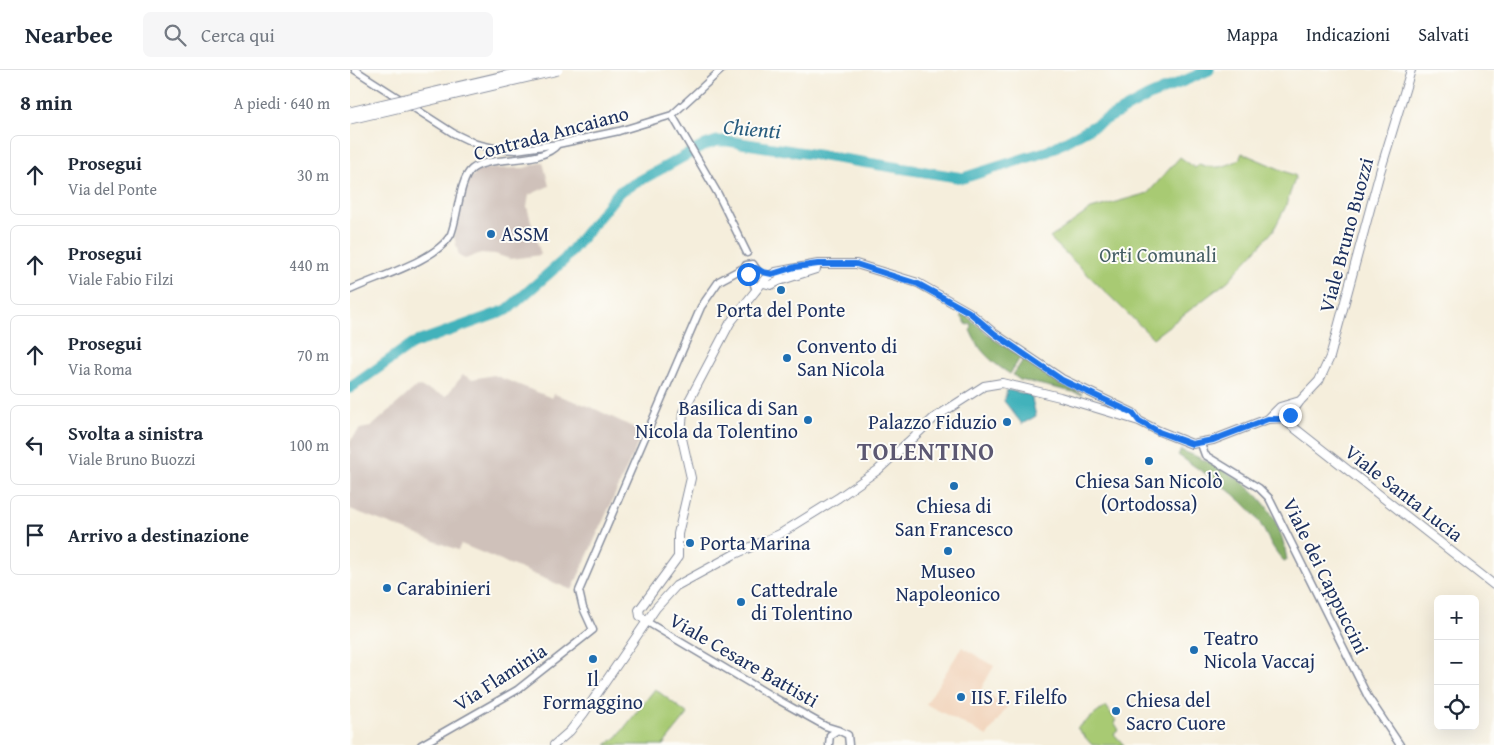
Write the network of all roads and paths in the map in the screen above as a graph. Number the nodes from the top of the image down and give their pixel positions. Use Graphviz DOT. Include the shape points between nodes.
graph roads {
  1 [pos="355,70"];
  2 [pos="530,70"];
  3 [pos="558,70"];
  4 [pos="721,70"];
  5 [pos="1411,70"];
  6 [pos="350,112"];
  7 [pos="672,115"];
  8 [pos="350,119"];
  9 [pos="558,144"];
  10 [pos="840,264"];
  11 [pos="750,269"];
  12 [pos="774,273"];
  13 [pos="779,281"];
  14 [pos="764,283"];
  15 [pos="350,290"];
  16 [pos="756,292"];
  17 [pos="1300,401"];
  18 [pos="1284,416"];
  19 [pos="1139,421"];
  20 [pos="1201,444"];
  21 [pos="1494,585"];
  22 [pos="647,622"];
  23 [pos="825,726"];
  24 [pos="838,730"];
  25 [pos="828,742"];
  26 [pos="421,745"];
  27 [pos="554,745"];
  28 [pos="849,745"];
  29 [pos="1400,745"];
  1 -- 9 [label="street" via="453,133 476,144 516,150"];
  2 -- 6 [label="highway, bridge"];
  3 -- 8 [label="highway, bridge"];
  4 -- 7 [label="street"];
  5 -- 17 [label="main road, Viale Bruno Buozzi" via="1330,357 1318,381"];
  7 -- 9 [label="street, Contrada Ancaiano"];
  7 -- 11 [label="street" via="718,194 747,254"];
  9 -- 15 [label="street, Contrada Ancaiano" via="542,153 473,169 450,235 437,251"];
  10 -- 12 [label="main road" via="818,264"];
  10 -- 13 [label="main road"];
  10 -- 19 [label="main road" via="877,269 918,284 969,312 1062,380 1133,413"];
  11 -- 12 [label="street"];
  11 -- 14 [label="street"];
  11 -- 16 [label="street"];
  11 -- 26 [label="street, Via Flaminia" via="735,272 715,285 701,307 579,594 593,630 517,690"];
  12 -- 13 [label="main road" via="779,275"];
  12 -- 14 [label="main road" via="765,278"];
  13 -- 14 [label="main road" via="769,285"];
  14 -- 16 [label="main road"];
  16 -- 22 [label="main road" via="730,323 684,412 681,434 691,478 678,534 680,552 639,610"];
  17 -- 18 [label="main road, Viale Bruno Buozzi"];
  17 -- 18 [label="main road, Viale Bruno Buozzi" via="1285,406"];
  18 -- 20 [label="main road"];
  18 -- 21 [label="main road, Viale Santa Lucia"];
  19 -- 20 [label="main road" via="1184,442"];
  19 -- 22 [label="main road" via="1017,386 994,384 977,390 940,414 878,470 838,498 780,534 682,582 664,598"];
  20 -- 29 [label="street, Viale dei Cappuccini" via="1206,456 1259,488 1269,498 1364,689"];
  22 -- 23 [label="street, Viale Cesare Battisti"];
  22 -- 27 [label="main road" via="570,731"];
  23 -- 24 [label="street, Viale Cesare Battisti"];
  23 -- 25 [label="street, Viale Cesare Battisti"];
  24 -- 25 [label="street" via="832,733"];
  24 -- 28 [label="street" via="848,735"];
}
